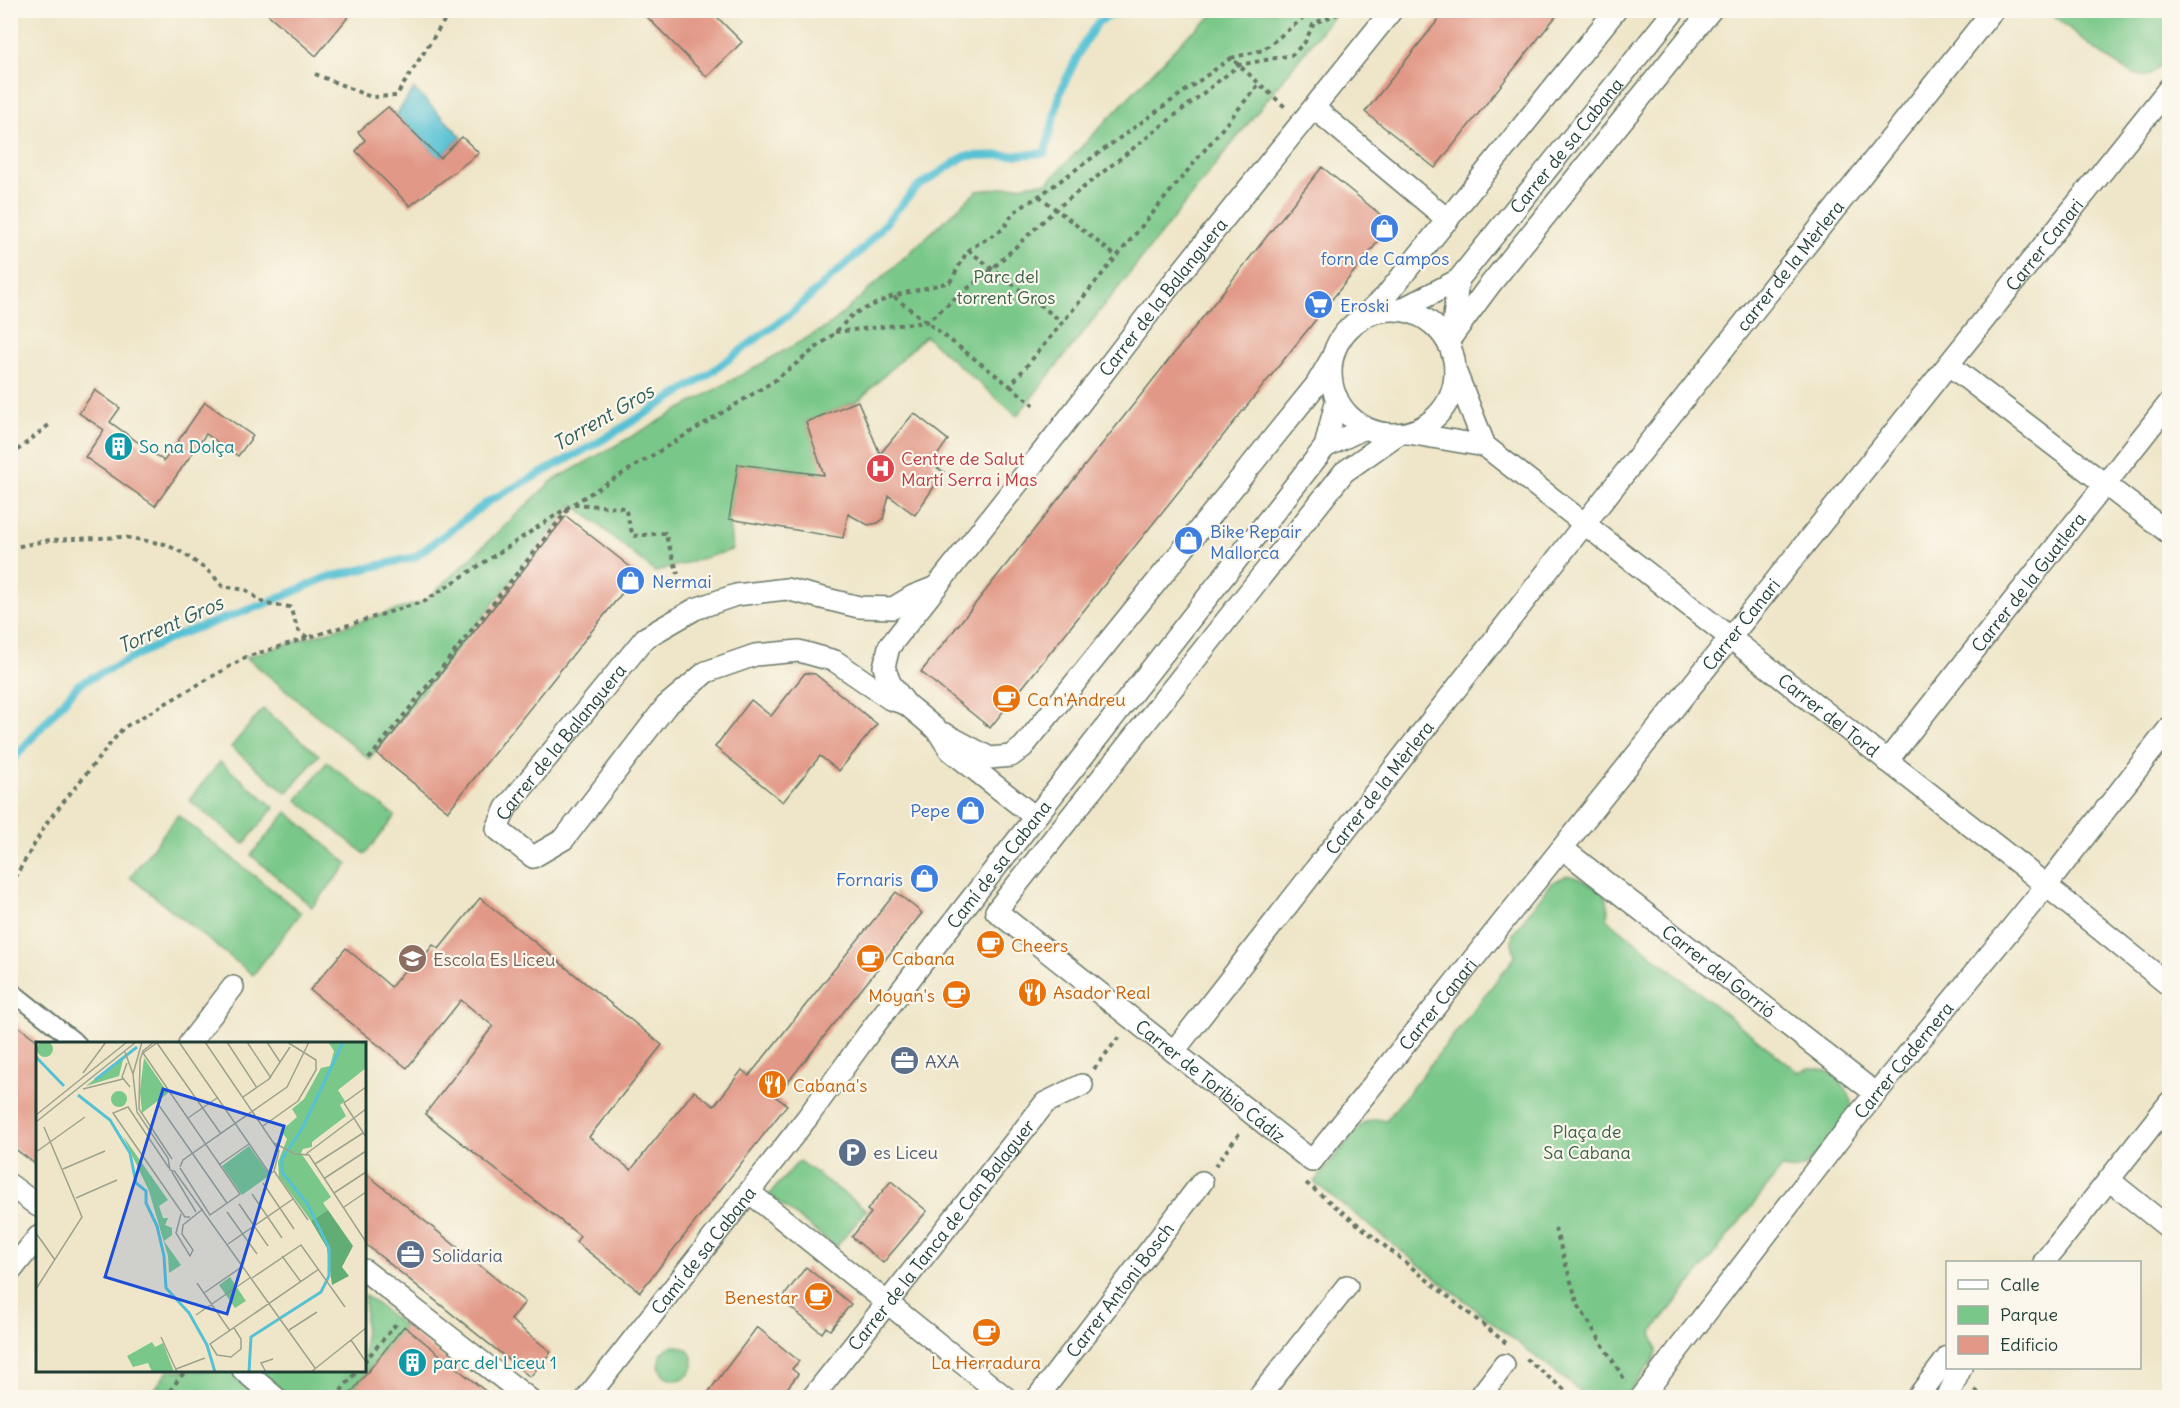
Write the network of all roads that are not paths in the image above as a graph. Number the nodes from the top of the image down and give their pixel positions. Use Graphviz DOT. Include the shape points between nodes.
graph roads {
  1 [pos="1392,10"];
  2 [pos="1616,10"];
  3 [pos="1675,10"];
  4 [pos="1712,10"];
  5 [pos="1993,10"];
  6 [pos="2169,87"];
  7 [pos="1314,108"];
  8 [pos="1449,220"];
  9 [pos="1458,280"];
  10 [pos="1400,310"];
  11 [pos="1359,320"];
  12 [pos="1452,342"];
  13 [pos="1333,356"];
  14 [pos="1949,365"];
  15 [pos="1455,370"];
  16 [pos="1337,398"];
  17 [pos="2169,402"];
  18 [pos="1365,428"];
  19 [pos="1403,433"];
  20 [pos="1485,446"];
  21 [pos="1325,447"];
  22 [pos="2104,484"];
  23 [pos="1585,523"];
  24 [pos="2169,534"];
  25 [pos="936,587"];
  26 [pos="1730,636"];
  27 [pos="906,704"];
  28 [pos="2169,727"];
  29 [pos="938,730"];
  30 [pos="1887,761"];
  31 [pos="1035,817"];
  32 [pos="1563,849"];
  33 [pos="2046,886"];
  34 [pos="2169,986"];
  35 [pos="233,987"];
  36 [pos="10,990"];
  37 [pos="75,1042"];
  38 [pos="191,1042"];
  39 [pos="1174,1051"];
  40 [pos="1082,1084"];
  41 [pos="1875,1093"];
  42 [pos="2169,1102"];
  43 [pos="1312,1161"];
  44 [pos="2109,1180"];
  45 [pos="1202,1182"];
  46 [pos="10,1185"];
  47 [pos="749,1192"];
  48 [pos="36,1204"];
  49 [pos="2169,1229"];
  50 [pos="36,1240"];
  51 [pos="2046,1261"];
  52 [pos="10,1272"];
  53 [pos="366,1272"];
  54 [pos="1347,1286"];
  55 [pos="887,1302"];
  56 [pos="1512,1355"];
  57 [pos="1946,1357"];
  58 [pos="1961,1369"];
  59 [pos="244,1372"];
  60 [pos="1635,1393"];
  61 [pos="276,1398"];
  62 [pos="528,1398"];
  63 [pos="587,1398"];
  64 [pos="812,1398"];
  65 [pos="1006,1398"];
  66 [pos="1037,1398"];
  67 [pos="1258,1398"];
  68 [pos="1479,1398"];
  69 [pos="1917,1398"];
  70 [pos="1947,1398"];
  1 -- 7 [label="street, Carrer de la Balanguera"];
  2 -- 8 [label="street"];
  3 -- 9 [label="street, Carrer de sa Cabana"];
  4 -- 12 [label="street" via="1489,286"];
  5 -- 23 [label="street, carrer de la Mèrlera"];
  6 -- 14 [label="street, Carrer Canari"];
  7 -- 8 [label="street"];
  7 -- 25 [label="street, Carrer de la Balanguera"];
  8 -- 11 [label="street" via="1385,297"];
  9 -- 10 [label="street, Carrer de sa Cabana"];
  9 -- 12 [label="street"];
  10 -- 11 [label="street" via="1379,312"];
  10 -- 12 [label="street" via="1421,316"];
  11 -- 13 [label="street" via="1343,335"];
  12 -- 15 [label="street"];
  13 -- 16 [label="street" via="1331,377"];
  13 -- 29 [label="street" via="1317,385 1023,747 1011,756 990,758"];
  14 -- 22 [label="street"];
  14 -- 26 [label="street, Carrer Canari"];
  15 -- 19 [label="street" via="1452,391 1442,411 1427,424"];
  15 -- 20 [label="street"];
  16 -- 18 [label="street" via="1349,416"];
  16 -- 21 [label="street"];
  17 -- 22 [label="street, Carrer de la Guatlera"];
  18 -- 19 [label="street" via="1386,434"];
  18 -- 21 [label="street"];
  19 -- 20 [label="street, Carrer del Tord"];
  19 -- 39 [label="street, Carrer de Toribio Cádiz" via="1344,472 996,911"];
  20 -- 23 [label="street, Carrer del Tord"];
  21 -- 31 [label="street, Camí de sa Cabana"];
  22 -- 24 [label="street"];
  22 -- 30 [label="street, Carrer de la Guatlera"];
  23 -- 26 [label="street, Carrer del Tord"];
  23 -- 39 [label="street, Carrer de la Mèrlera"];
  25 -- 27 [label="street, Carrer de la Balanguera" via="889,647 884,668"];
  25 -- 27 [label="street, Carrer de la Balanguera" via="893,608 860,607 786,589 736,595 695,609 645,638 506,808 497,829 533,857 564,839 666,706 706,672 755,654 799,651 835,661 890,699"];
  26 -- 30 [label="street, Carrer del Tord"];
  26 -- 32 [label="street, Carrer Canari"];
  27 -- 29 [label="street"];
  28 -- 33 [label="street, Carrer Cadernera"];
  29 -- 31 [label="street" via="950,750"];
  30 -- 33 [label="street, Carrer del Tord"];
  31 -- 47 [label="street, Camí de sa Cabana"];
  32 -- 41 [label="street, Carrer del Gorrió"];
  32 -- 43 [label="street, Carrer Canari"];
  33 -- 34 [label="street, Carrer del Tord"];
  33 -- 41 [label="street, Carrer Cadernera"];
  35 -- 38 [label="street"];
  36 -- 37 [label="street"];
  39 -- 43 [label="street, Carrer de Toribio Cádiz"];
  40 -- 55 [label="street, Carrer de la Tanca de Can Balaguer" via="1045,1103"];
  41 -- 60 [label="street, Carrer Cadernera" via="1677,1351"];
  42 -- 44 [label="street"];
  44 -- 49 [label="street"];
  44 -- 51 [label="street"];
  45 -- 66 [label="street, Carrer Antoni Bosch"];
  46 -- 48 [label="street"];
  47 -- 55 [label="street"];
  47 -- 63 [label="street, Camí de sa Cabana"];
  50 -- 52 [label="street"];
  53 -- 62 [label="street"];
  54 -- 67 [label="street"];
  55 -- 64 [label="street, Carrer de la Tanca de Can Balaguer"];
  55 -- 65 [label="street"];
  56 -- 68 [label="street"];
  57 -- 69 [label="street"];
  58 -- 70 [label="street"];
  59 -- 61 [label="street"];
}
